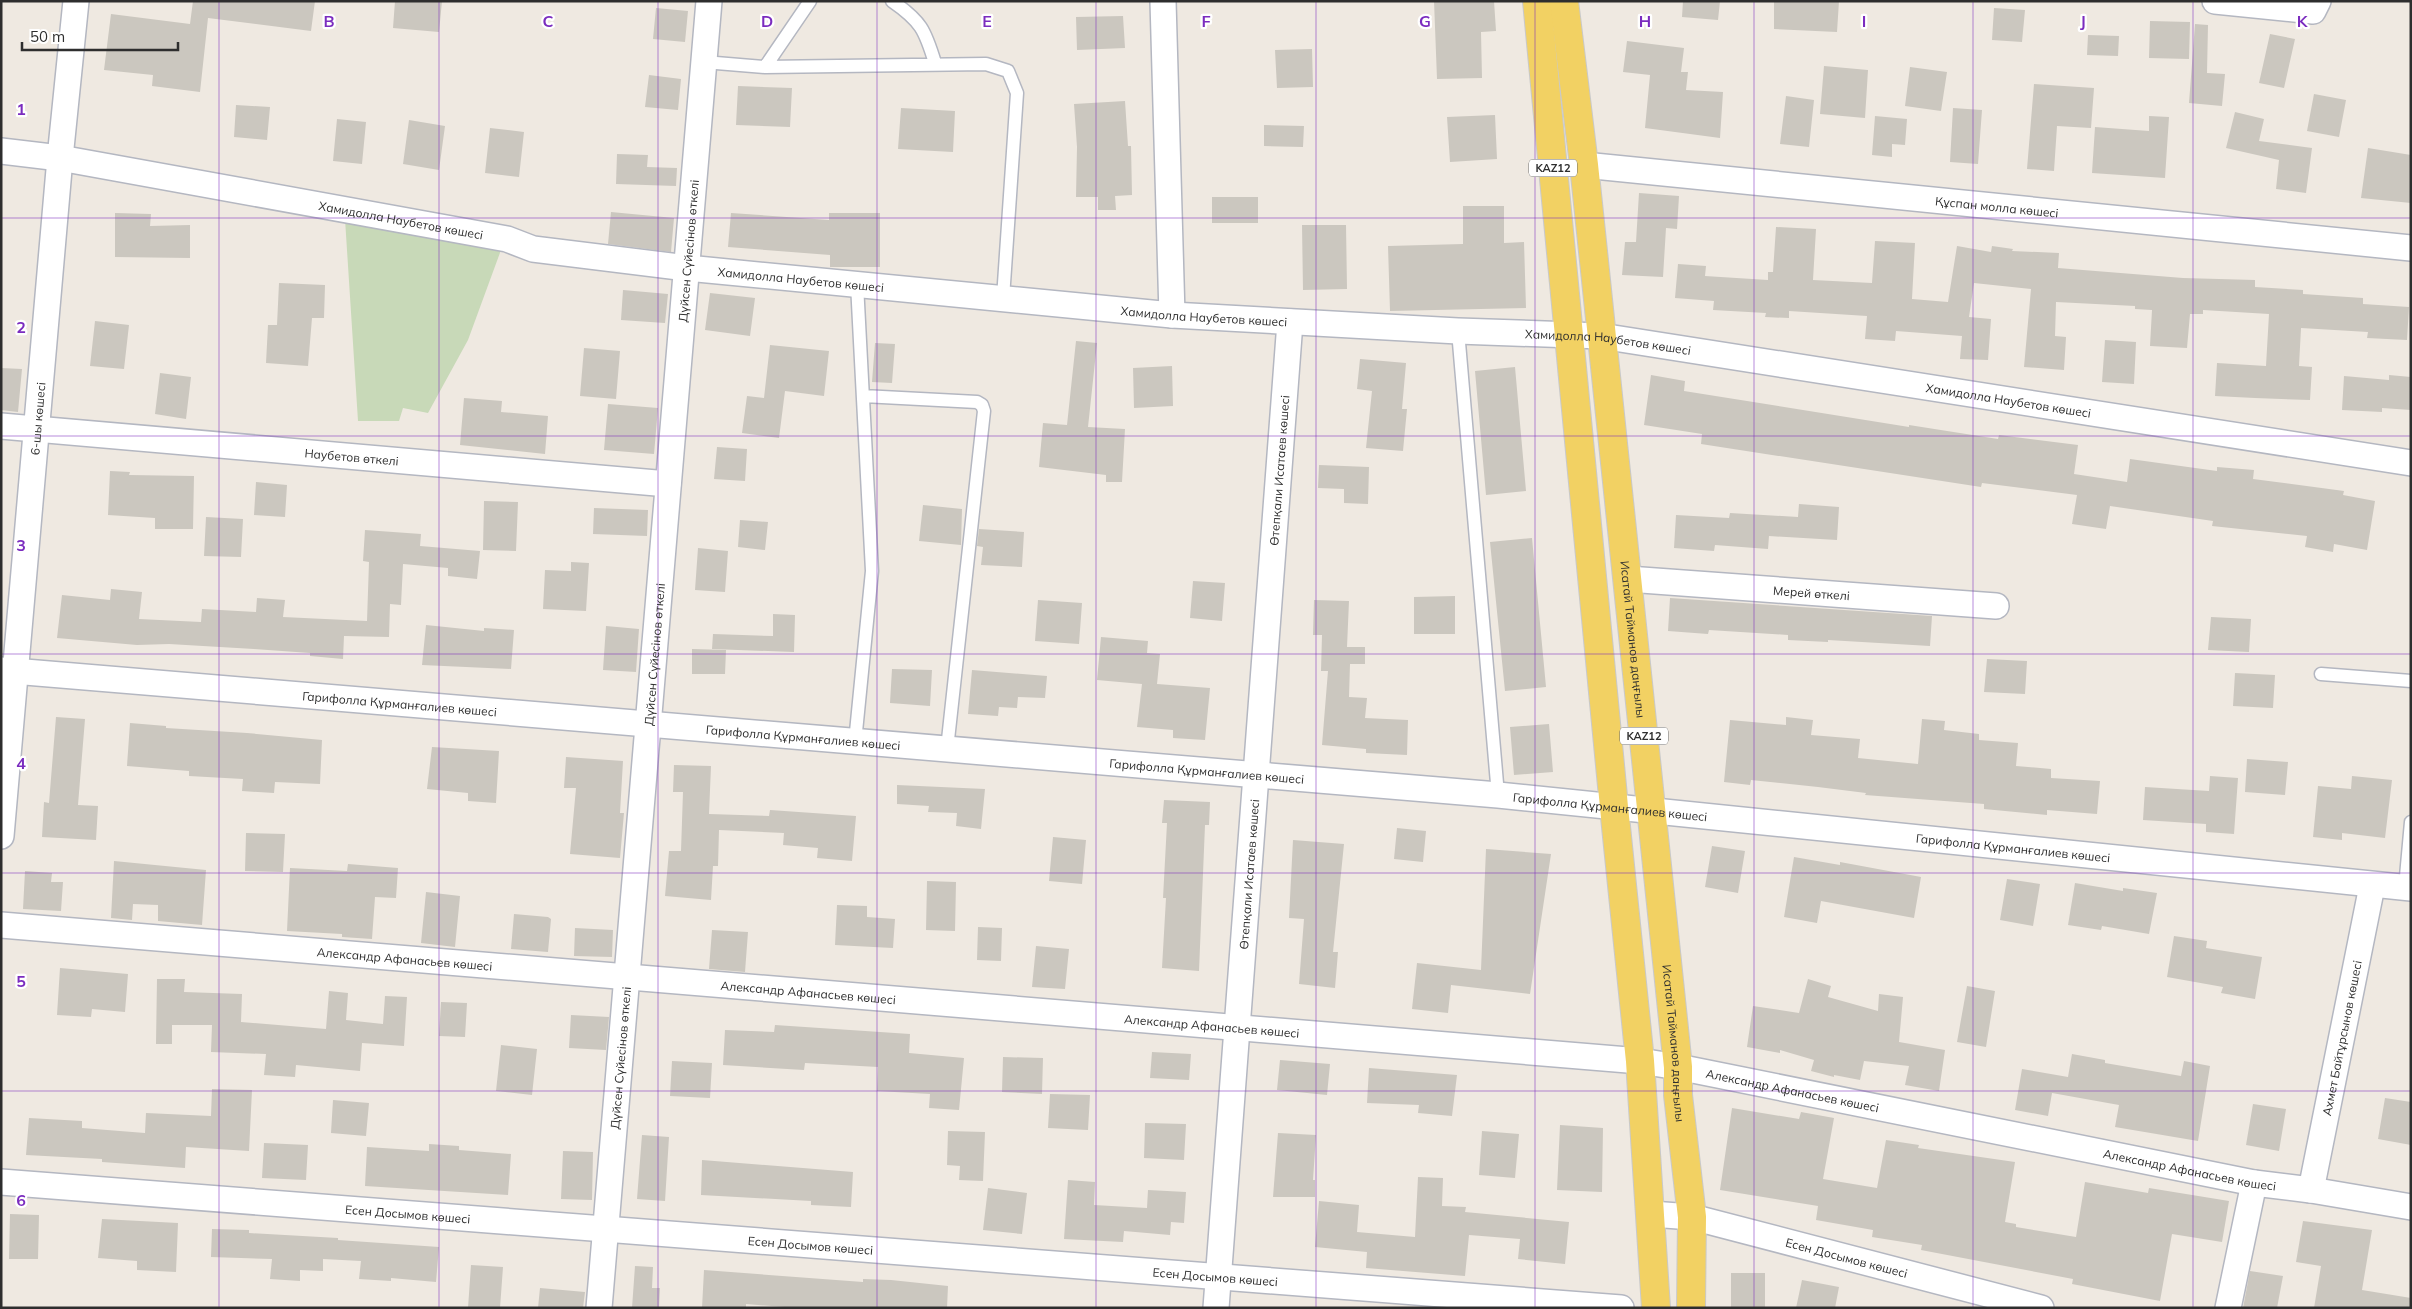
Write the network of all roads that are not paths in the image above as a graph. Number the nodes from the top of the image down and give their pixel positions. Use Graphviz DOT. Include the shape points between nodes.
graph roads {
  1 [pos="76,1"];
  2 [pos="709,1"];
  3 [pos="810,1"];
  4 [pos="892,1"];
  5 [pos="1162,1"];
  6 [pos="1537,1"];
  7 [pos="1564,1"];
  8 [pos="2215,1"];
  9 [pos="2318,1"];
  10 [pos="704,62"];
  11 [pos="935,63"];
  12 [pos="765,67"];
  13 [pos="1,151"];
  14 [pos="60,158"];
  15 [pos="1584,165"];
  16 [pos="2411,248"];
  17 [pos="687,268"];
  18 [pos="858,284"];
  19 [pos="1003,298"];
  20 [pos="1172,315"];
  21 [pos="1290,322"];
  22 [pos="1458,331"];
  23 [pos="1568,334"];
  24 [pos="1600,336"];
  25 [pos="863,396"];
  26 [pos="1,426"];
  27 [pos="36,429"];
  28 [pos="2411,463"];
  29 [pos="668,484"];
  30 [pos="1628,580"];
  31 [pos="1996,606"];
  32 [pos="8,671"];
  33 [pos="2321,674"];
  34 [pos="2411,681"];
  35 [pos="648,724"];
  36 [pos="855,742"];
  37 [pos="947,749"];
  38 [pos="1255,775"];
  39 [pos="1498,795"];
  40 [pos="1614,807"];
  41 [pos="1651,811"];
  42 [pos="2411,822"];
  43 [pos="1,836"];
  44 [pos="2372,886"];
  45 [pos="2408,888"];
  46 [pos="1,925"];
  47 [pos="627,977"];
  48 [pos="1236,1028"];
  49 [pos="1640,1062"];
  50 [pos="1678,1067"];
  51 [pos="1,1182"];
  52 [pos="2254,1183"];
  53 [pos="2311,1190"];
  54 [pos="2411,1207"];
  55 [pos="1651,1214"];
  56 [pos="1692,1217"];
  57 [pos="606,1229"];
  58 [pos="1217,1276"];
  59 [pos="1592,1307"];
  60 [pos="598,1308"];
  61 [pos="1216,1308"];
  62 [pos="1621,1308"];
  63 [pos="1656,1308"];
  64 [pos="1690,1308"];
  65 [pos="2041,1308"];
  66 [pos="2228,1308"];
  1 -- 14 [label="street, 6-шы көшесі"];
  2 -- 10 [label="street, Дүйсен Сүйесінов өткелі"];
  3 -- 12 [label="lane"];
  4 -- 11 [label="lane" via="913,16 927,36"];
  5 -- 20 [label="street"];
  6 -- 23 [label="main road, KAZ12"];
  7 -- 15 [label="main road, Исатай Тайманов даңғылы / KAZ12"];
  8 -- 9 [label="street" via="2314,12"];
  10 -- 12 [label="lane"];
  10 -- 17 [label="street, Дүйсен Сүйесінов өткелі"];
  11 -- 12 [label="lane"];
  11 -- 19 [label="lane" via="986,64 1008,71 1017,93"];
  13 -- 14 [label="street, Хамидолла Наубетов көшесі"];
  14 -- 17 [label="street, Хамидолла Наубетов көшесі" via="507,239 534,249"];
  14 -- 27 [label="street, 6-шы көшесі"];
  15 -- 16 [label="street, Құспан молла көшесі"];
  15 -- 24 [label="main road, Исатай Тайманов даңғылы / KAZ12"];
  17 -- 18 [label="street, Хамидолла Наубетов көшесі"];
  17 -- 29 [label="street, Дүйсен Сүйесінов өткелі"];
  18 -- 19 [label="street, Хамидолла Наубетов көшесі"];
  18 -- 25 [label="lane"];
  19 -- 20 [label="street, Хамидолла Наубетов көшесі"];
  20 -- 21 [label="street, Хамидолла Наубетов көшесі"];
  21 -- 22 [label="street, Хамидолла Наубетов көшесі"];
  21 -- 38 [label="street, Өтепқали Исатаев көшесі"];
  22 -- 23 [label="street, Хамидолла Наубетов көшесі"];
  22 -- 39 [label="lane"];
  23 -- 24 [label="street, Хамидолла Наубетов көшесі"];
  23 -- 40 [label="main road, KAZ12"];
  24 -- 28 [label="street, Хамидолла Наубетов көшесі"];
  24 -- 30 [label="main road, Исатай Тайманов даңғылы / KAZ12"];
  25 -- 36 [label="lane" via="872,572"];
  25 -- 37 [label="lane" via="977,402 984,411"];
  26 -- 27 [label="street, Наубетов өткелі"];
  27 -- 29 [label="street, Наубетов өткелі"];
  27 -- 32 [label="street, 6-шы көшесі"];
  29 -- 35 [label="street, Дүйсен Сүйесінов өткелі"];
  30 -- 31 [label="street, Мерей өткелі"];
  30 -- 41 [label="main road, Исатай Тайманов даңғылы / KAZ12"];
  32 -- 35 [label="street, Гарифолла Құрманғалиев көшесі"];
  32 -- 43 [label="street, 6-шы көшесі"];
  33 -- 34 [label="lane"];
  35 -- 36 [label="street, Гарифолла Құрманғалиев көшесі"];
  35 -- 47 [label="street, Дүйсен Сүйесінов өткелі"];
  36 -- 37 [label="street, Гарифолла Құрманғалиев көшесі"];
  37 -- 38 [label="street, Гарифолла Құрманғалиев көшесі"];
  38 -- 39 [label="street, Гарифолла Құрманғалиев көшесі"];
  38 -- 48 [label="street, Өтепқали Исатаев көшесі"];
  39 -- 40 [label="street, Гарифолла Құрманғалиев көшесі"];
  40 -- 41 [label="street, Гарифолла Құрманғалиев көшесі"];
  40 -- 49 [label="main road, KAZ12"];
  41 -- 44 [label="street, Гарифолла Құрманғалиев көшесі"];
  41 -- 50 [label="main road, Исатай Тайманов даңғылы / KAZ12"];
  42 -- 45 [label="lane"];
  44 -- 45 [label="street, Гарифолла Құрманғалиев көшесі"];
  44 -- 53 [label="street, Ахмет Байтұрсынов көшесі"];
  46 -- 47 [label="street, Александр Афанасьев көшесі"];
  47 -- 48 [label="street, Александр Афанасьев көшесі"];
  47 -- 57 [label="street, Дүйсен Сүйесінов өткелі"];
  48 -- 49 [label="street, Александр Афанасьев көшесі"];
  48 -- 58 [label="street, Өтепқали Исатаев көшесі"];
  49 -- 50 [label="street, Александр Афанасьев көшесі"];
  49 -- 55 [label="main road, KAZ12"];
  50 -- 52 [label="street, Александр Афанасьев көшесі"];
  50 -- 56 [label="main road, Исатай Тайманов даңғылы / KAZ12" via="1678,1095"];
  51 -- 57 [label="street, Есен Досымов көшесі"];
  52 -- 53 [label="street, Александр Афанасьев көшесі"];
  52 -- 66 [label="street"];
  53 -- 54 [label="street, Александр Афанасьев көшесі"];
  55 -- 56 [label="street, Есен Досымов көшесі"];
  55 -- 63 [label="main road, KAZ12"];
  56 -- 64 [label="main road, Исатай Тайманов даңғылы / KAZ12"];
  56 -- 65 [label="street, Есен Досымов көшесі"];
  57 -- 58 [label="street, Есен Досымов көшесі"];
  57 -- 60 [label="street, Дүйсен Сүйесінов өткелі"];
  58 -- 59 [label="street, Есен Досымов көшесі"];
  58 -- 61 [label="street, Өтепқали Исатаев көшесі"];
  59 -- 62 [label="street, Есен Досымов көшесі"];
}
